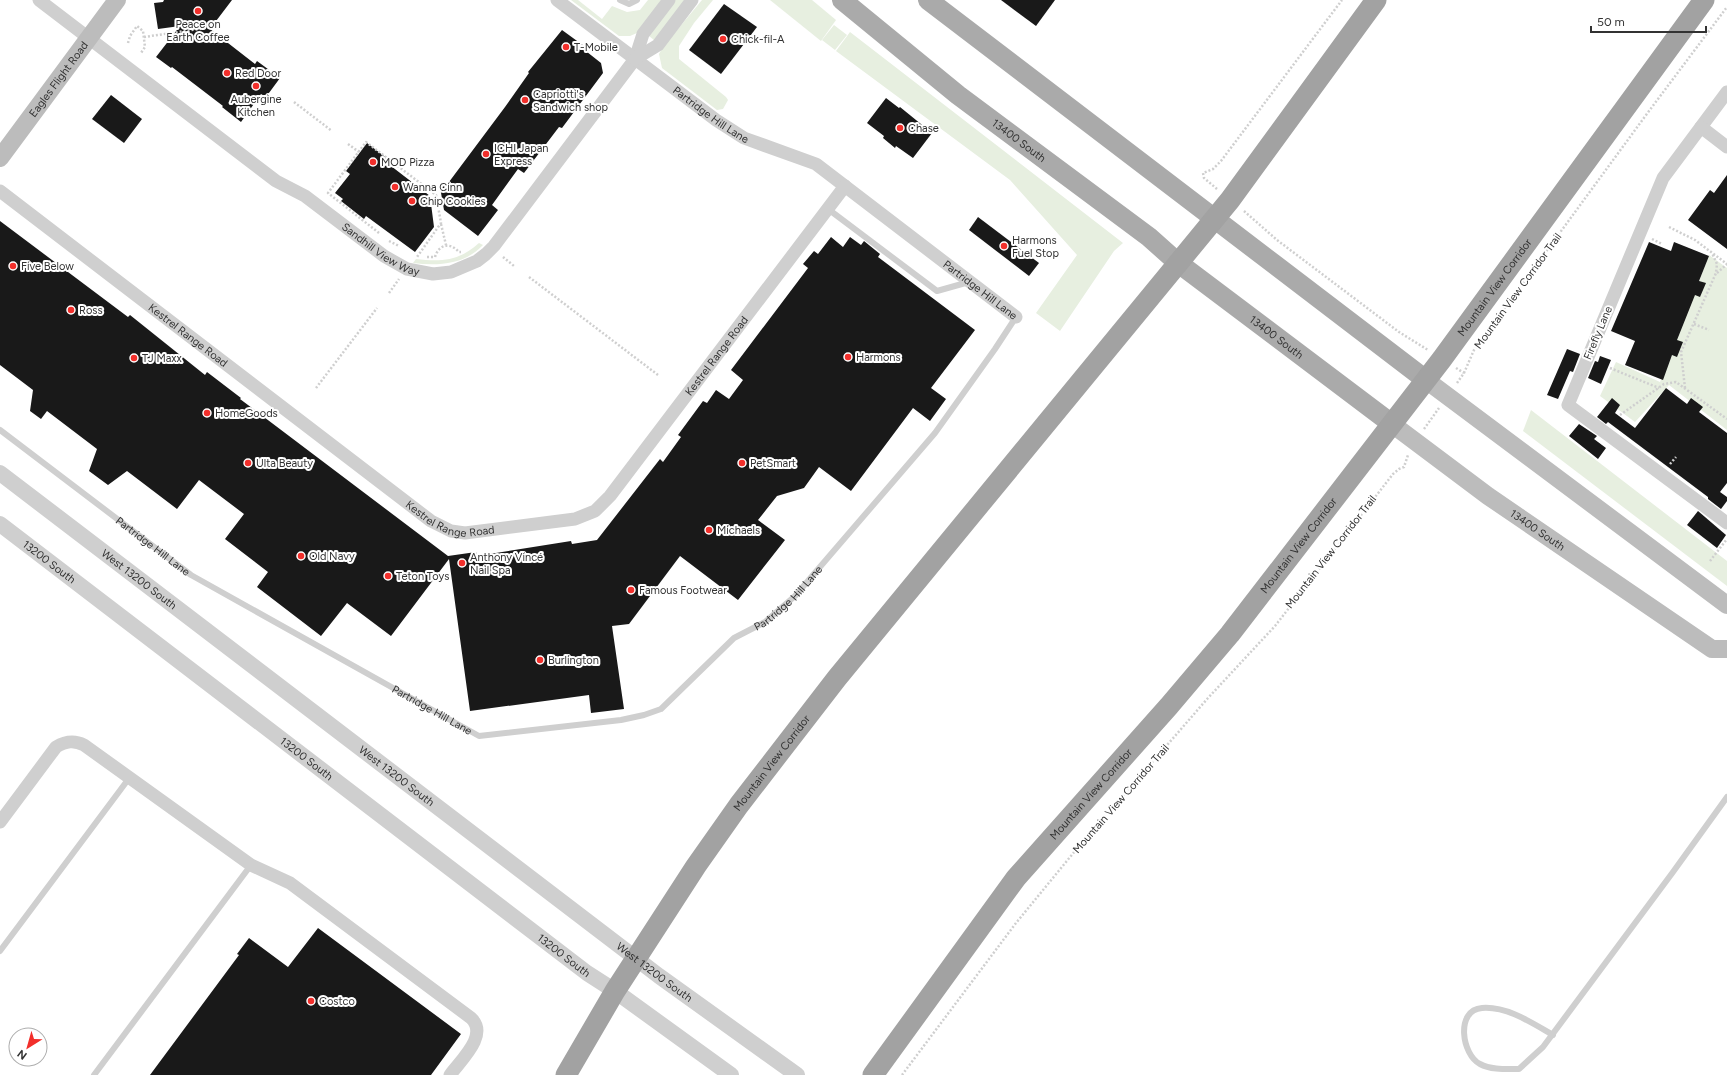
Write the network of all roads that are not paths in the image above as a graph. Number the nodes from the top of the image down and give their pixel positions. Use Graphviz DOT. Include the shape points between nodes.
graph roads {
  1 [pos="39,0"];
  2 [pos="117,0"];
  3 [pos="557,0"];
  4 [pos="620,0"];
  5 [pos="637,0"];
  6 [pos="669,0"];
  7 [pos="692,0"];
  8 [pos="842,0"];
  9 [pos="928,0"];
  10 [pos="1376,0"];
  11 [pos="1704,0"];
  12 [pos="88,39"];
  13 [pos="635,59"];
  14 [pos="1727,92"];
  15 [pos="1701,128"];
  16 [pos="1727,147"];
  17 [pos="0,158"];
  18 [pos="845,186"];
  19 [pos="0,192"];
  20 [pos="828,210"];
  21 [pos="1213,218"];
  22 [pos="1177,262"];
  23 [pos="971,282"];
  24 [pos="1016,317"];
  25 [pos="1426,380"];
  26 [pos="1392,424"];
  27 [pos="0,430"];
  28 [pos="0,473"];
  29 [pos="1727,523"];
  30 [pos="0,524"];
  31 [pos="1727,605"];
  32 [pos="1727,649"];
  33 [pos="130,777"];
  34 [pos="1727,797"];
  35 [pos="0,822"];
  36 [pos="251,865"];
  37 [pos="0,951"];
  38 [pos="637,959"];
  39 [pos="615,991"];
  40 [pos="1553,1035"];
  41 [pos="94,1075"];
  42 [pos="450,1075"];
  43 [pos="566,1075"];
  44 [pos="732,1075"];
  45 [pos="797,1075"];
  46 [pos="873,1075"];
  1 -- 12 [label="street, Sandhill View Way"];
  2 -- 12 [label="main road, Eagles Flight Road"];
  3 -- 13 [label="street, Partridge Hill Lane"];
  4 -- 5 [label="lane" via="629,4"];
  6 -- 13 [label="street, Sandhill View Way" via="643,34"];
  7 -- 13 [label="street, Sandhill View Way" via="658,45"];
  8 -- 22 [label="main road, 13400 South" via="958,94 1149,237"];
  9 -- 21 [label="main road"];
  10 -- 21 [label="highway, Mountain View Corridor" via="1230,200"];
  11 -- 25 [label="highway, Mountain View Corridor"];
  12 -- 13 [label="street, Sandhill View Way" via="276,181 305,196 391,261 407,270 434,274 461,268 477,261 492,249"];
  12 -- 17 [label="main road, Eagles Flight Road"];
  13 -- 18 [label="street, Partridge Hill Lane" via="736,133 809,160"];
  14 -- 15 [label="street, Firefly Lane"];
  15 -- 16 [label="street"];
  15 -- 29 [label="street, Firefly Lane" via="1663,178 1568,405"];
  18 -- 20 [label="street, Kestrel Range Road"];
  18 -- 23 [label="street, Partridge Hill Lane"];
  19 -- 20 [label="street, Kestrel Range Road" via="432,521 451,532 464,533 575,519 595,510 610,496"];
  20 -- 23 [label="lane" via="937,291"];
  21 -- 22 [label="highway, Mountain View Corridor"];
  21 -- 25 [label="main road"];
  22 -- 26 [label="main road, 13400 South"];
  22 -- 38 [label="highway, Mountain View Corridor" via="803,722 696,866"];
  23 -- 24 [label="street, Partridge Hill Lane"];
  24 -- 27 [label="lane, Partridge Hill Lane" via="934,433 795,596 765,622 734,638 661,708 621,720 518,732 479,736 191,575"];
  25 -- 26 [label="highway, Mountain View Corridor"];
  25 -- 31 [label="main road"];
  26 -- 32 [label="main road, 13400 South" via="1488,496 1712,649"];
  26 -- 46 [label="highway, Mountain View Corridor" via="1230,634 1016,878"];
  28 -- 38 [label="street, West 13200 South"];
  30 -- 39 [label="street, 13200 South" via="580,968"];
  33 -- 35 [label="street" via="84,744 61,744 52,752"];
  33 -- 36 [label="street"];
  33 -- 37 [label="lane"];
  34 -- 40 [label="lane"];
  36 -- 41 [label="lane"];
  36 -- 42 [label="street" via="290,883 474,1021 478,1030 477,1038"];
  38 -- 39 [label="highway, Mountain View Corridor"];
  38 -- 45 [label="street, West 13200 South"];
  39 -- 43 [label="highway, Mountain View Corridor"];
  39 -- 44 [label="street"];
  40 -- 40 [label="lane" via="1519,1069 1494,1069 1479,1064 1472,1056 1463,1027 1470,1013 1481,1008 1502,1010"];
}
